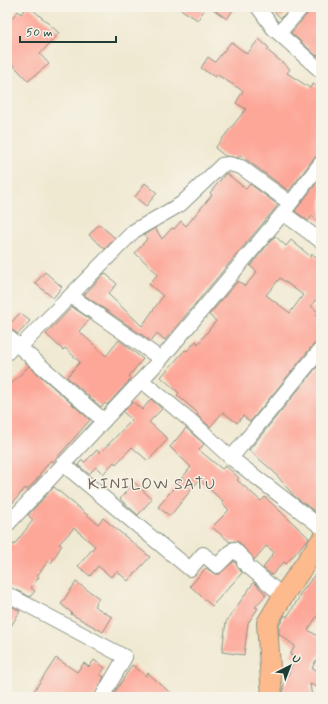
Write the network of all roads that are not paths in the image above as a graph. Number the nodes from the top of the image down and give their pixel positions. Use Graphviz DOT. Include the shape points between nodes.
graph roads {
  1 [pos="258,7"];
  2 [pos="302,7"];
  3 [pos="279,33"];
  4 [pos="321,71"];
  5 [pos="321,163"];
  6 [pos="287,208"];
  7 [pos="321,241"];
  8 [pos="71,296"];
  9 [pos="12,345"];
  10 [pos="321,349"];
  11 [pos="161,359"];
  12 [pos="142,381"];
  13 [pos="104,421"];
  14 [pos="231,458"];
  15 [pos="63,464"];
  16 [pos="7,525"];
  17 [pos="321,527"];
  18 [pos="321,541"];
  19 [pos="7,594"];
  20 [pos="283,596"];
  21 [pos="102,697"];
  22 [pos="272,697"];
  1 -- 3 [label="street"];
  2 -- 3 [label="street"];
  3 -- 4 [label="street"];
  5 -- 6 [label="street"];
  6 -- 7 [label="street"];
  6 -- 8 [label="street" via="241,167 222,165 181,204 134,231"];
  6 -- 11 [label="street"];
  8 -- 9 [label="street"];
  8 -- 11 [label="street"];
  9 -- 13 [label="street"];
  10 -- 14 [label="street"];
  11 -- 12 [label="street"];
  12 -- 13 [label="street"];
  12 -- 14 [label="street"];
  13 -- 15 [label="street"];
  14 -- 17 [label="street"];
  15 -- 16 [label="street"];
  15 -- 20 [label="street" via="190,569 203,554 217,566 234,549 246,561 244,563"];
  18 -- 20 [label="highway"];
  19 -- 21 [label="street" via="126,657"];
  20 -- 22 [label="highway" via="267,623"];
}
